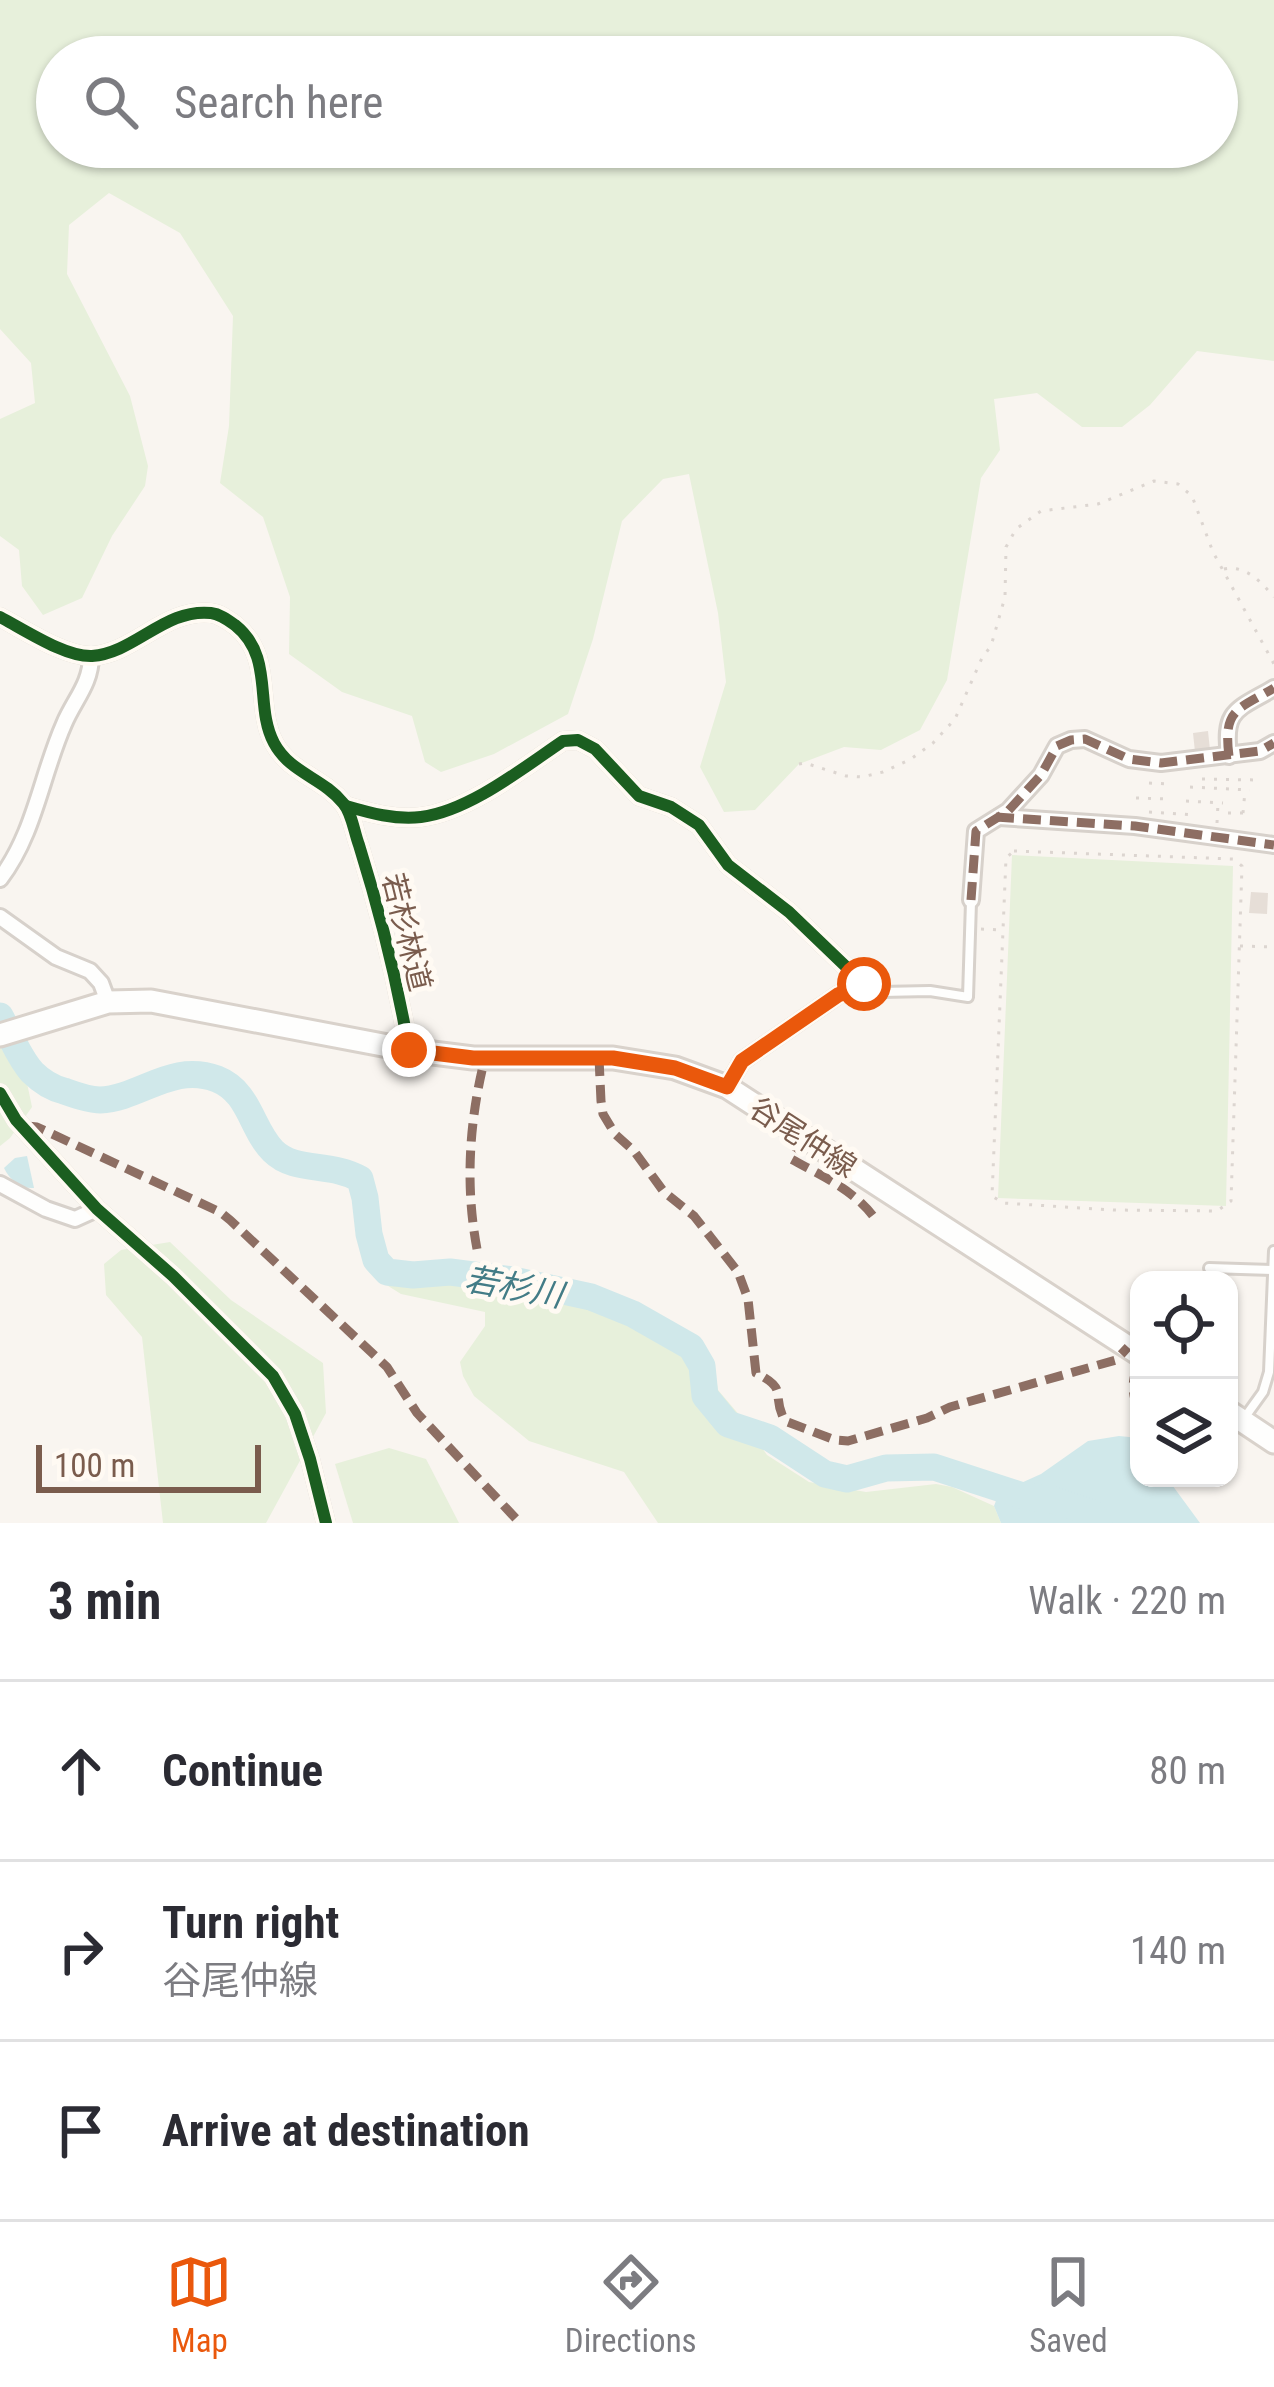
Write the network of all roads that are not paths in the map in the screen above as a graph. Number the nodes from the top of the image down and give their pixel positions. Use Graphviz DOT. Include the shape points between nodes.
graph roads {
  1 [pos="0,617"];
  2 [pos="91,656"];
  3 [pos="1274,688"];
  4 [pos="1274,743"];
  5 [pos="1229,756"];
  6 [pos="346,806"];
  7 [pos="996,817"];
  8 [pos="1274,845"];
  9 [pos="0,879"];
  10 [pos="971,900"];
  11 [pos="0,917"];
  12 [pos="864,984"];
  13 [pos="108,1002"];
  14 [pos="0,1035"];
  15 [pos="409,1050"];
  16 [pos="727,1087"];
  17 [pos="0,1093"];
  18 [pos="0,1184"];
  19 [pos="97,1209"];
  20 [pos="1274,1251"];
  21 [pos="1209,1268"];
  22 [pos="1274,1270"];
  23 [pos="1130,1348"];
  24 [pos="1238,1415"];
  25 [pos="1238,1418"];
  26 [pos="1274,1442"];
  27 [pos="326,1523"];
  1 -- 2 [label="street"];
  2 -- 6 [label="street" via="189,614 231,622 259,659 272,740"];
  2 -- 9 [label="street" via="28,833"];
  3 -- 5 [label="street" via="1228,722"];
  4 -- 5 [label="street"];
  5 -- 7 [label="street" via="1140,761 1071,740"];
  6 -- 12 [label="street" via="398,817 455,809 562,741 578,740 638,796 699,825 728,865"];
  6 -- 15 [label="street, 若杉林道"];
  7 -- 8 [label="street"];
  7 -- 10 [label="street" via="976,831"];
  10 -- 12 [label="lane" via="968,998"];
  11 -- 13 [label="street" via="90,971"];
  12 -- 16 [label="street" via="742,1061"];
  13 -- 14 [label="main road, 谷尾仲線"];
  13 -- 15 [label="main road, 谷尾仲線" via="151,1000"];
  15 -- 16 [label="main road, 谷尾仲線" via="613,1058"];
  16 -- 23 [label="main road, 谷尾仲線"];
  17 -- 19 [label="street"];
  18 -- 19 [label="street" via="75,1219"];
  19 -- 27 [label="street" via="273,1376 295,1414"];
  20 -- 22 [label="lane"];
  21 -- 22 [label="lane"];
  22 -- 24 [label="lane" via="1269,1372 1263,1392"];
  25 -- 26 [label="main road"];
}
